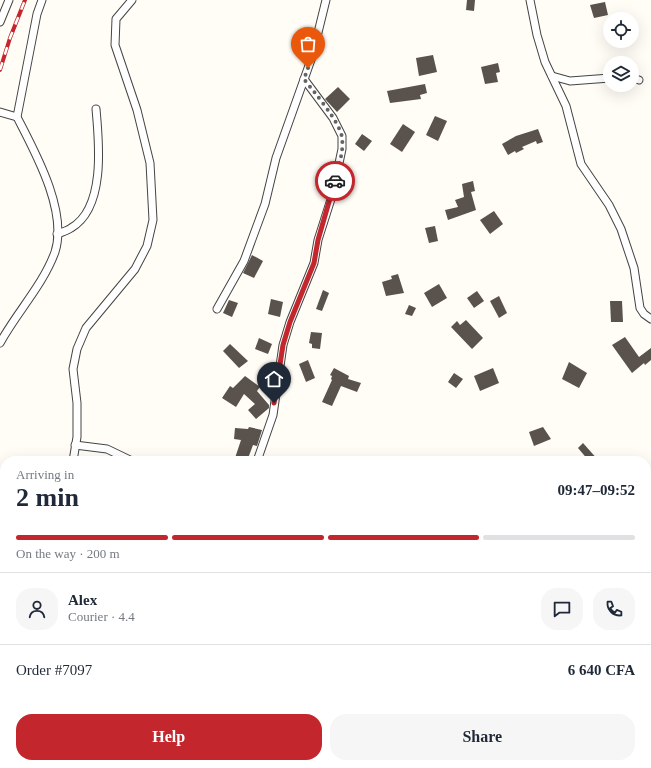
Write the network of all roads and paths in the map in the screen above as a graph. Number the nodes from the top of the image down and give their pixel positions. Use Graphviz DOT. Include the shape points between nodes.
graph roads {
  1 [pos="9,0"];
  2 [pos="42,0"];
  3 [pos="132,0"];
  4 [pos="326,0"];
  5 [pos="530,0"];
  6 [pos="0,22"];
  7 [pos="552,76"];
  8 [pos="603,78"];
  9 [pos="304,79"];
  10 [pos="96,109"];
  11 [pos="0,112"];
  12 [pos="17,117"];
  13 [pos="57,234"];
  14 [pos="217,309"];
  15 [pos="651,319"];
  16 [pos="0,343"];
  17 [pos="76,445"];
  18 [pos="74,456"];
  19 [pos="122,456"];
  20 [pos="259,456"];
  1 -- 6 [label="street"];
  2 -- 12 [label="street"];
  3 -- 17 [label="street" via="116,19 115,45 150,163 153,220 147,246 134,269 86,328 77,350 73,369"];
  4 -- 9 [label="street"];
  5 -- 7 [label="street" via="537,35"];
  7 -- 8 [label="street" via="570,80"];
  7 -- 15 [label="street" via="566,106 581,164 609,205 621,229 634,268 640,308"];
  9 -- 14 [label="street" via="276,158 265,204 246,254"];
  9 -- 20 [label="street" via="333,118 342,136 342,149 314,263 283,345 273,416"];
  10 -- 13 [label="street" via="100,158 98,177 90,204 72,228"];
  11 -- 12 [label="street"];
  12 -- 13 [label="street" via="37,157 51,194 57,216"];
  13 -- 16 [label="street" via="55,251 36,288 12,320"];
  17 -- 18 [label="street"];
  17 -- 19 [label="street" via="107,449"];
}
